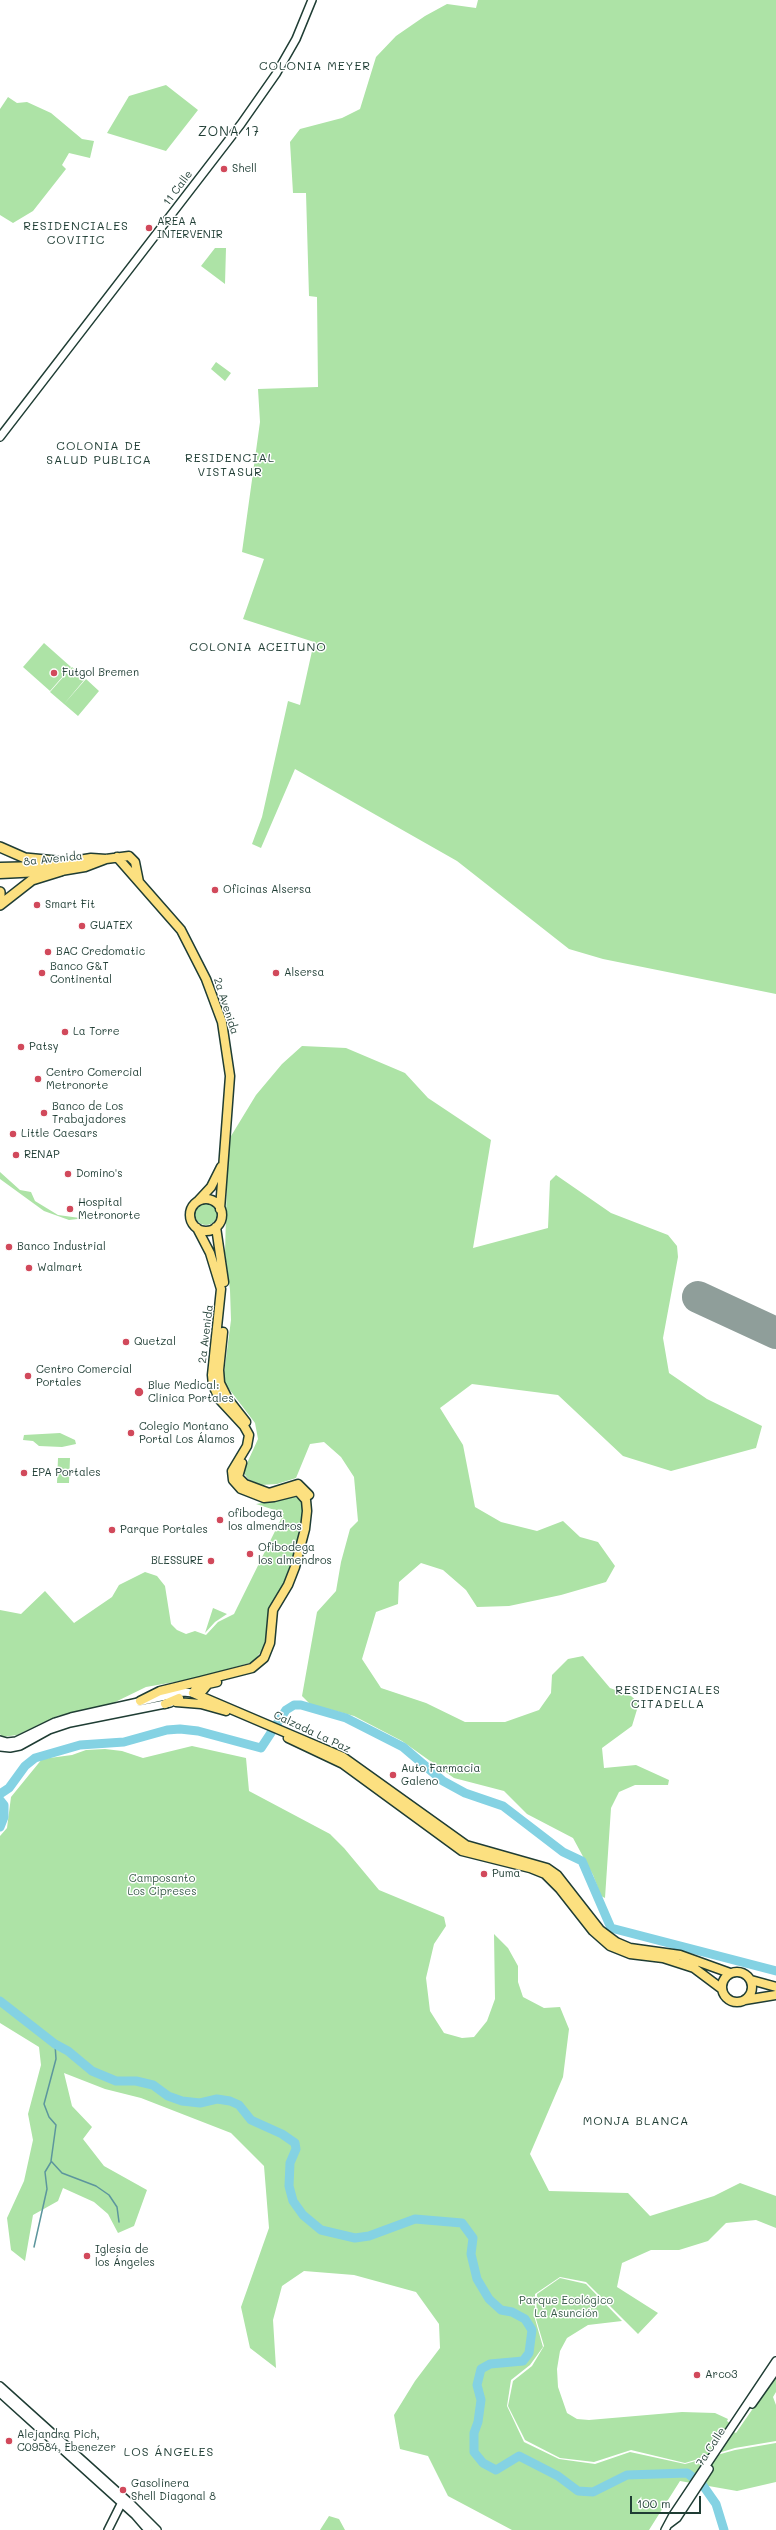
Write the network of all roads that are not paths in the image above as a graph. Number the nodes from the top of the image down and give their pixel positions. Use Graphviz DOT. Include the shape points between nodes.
graph roads {
  1 [pos="312,0"];
  2 [pos="0,437"];
  3 [pos="0,847"];
  4 [pos="117,858"];
  5 [pos="106,859"];
  6 [pos="66,862"];
  7 [pos="0,867"];
  8 [pos="61,871"];
  9 [pos="0,874"];
  10 [pos="139,882"];
  11 [pos="0,906"];
  12 [pos="225,1159"];
  13 [pos="198,1201"];
  14 [pos="220,1208"];
  15 [pos="216,1227"];
  16 [pos="197,1228"];
  17 [pos="201,1681"];
  18 [pos="196,1694"];
  19 [pos="140,1701"];
  20 [pos="176,1702"];
  21 [pos="165,1704"];
  22 [pos="265,1725"];
  23 [pos="286,1734"];
  24 [pos="0,1740"];
  25 [pos="0,1746"];
  26 [pos="730,1973"];
  27 [pos="751,1980"];
  28 [pos="776,1987"];
  29 [pos="722,1989"];
  30 [pos="776,1995"];
  31 [pos="745,2000"];
  32 [pos="776,2361"];
  33 [pos="776,2370"];
  34 [pos="0,2386"];
  35 [pos="0,2393"];
  36 [pos="738,2420"];
  37 [pos="123,2500"];
  38 [pos="667,2527"];
  39 [pos="108,2530"];
  40 [pos="148,2530"];
  41 [pos="157,2530"];
  1 -- 2 [label="street, 11 Calle" via="296,39 276,74 241,124"];
  3 -- 6 [label="highway" via="25,858"];
  4 -- 5 [label="main road, 8a Avenida"];
  4 -- 10 [label="main road, 2a Avenida"];
  4 -- 10 [label="main road, 8a Avenida" via="128,856 135,862"];
  5 -- 6 [label="main road, 8a Avenida"];
  5 -- 8 [label="main road, 8a Avenida" via="85,867"];
  6 -- 7 [label="main road, 8a Avenida" via="35,867"];
  8 -- 9 [label="main road, 8a Avenida"];
  8 -- 11 [label="highway" via="32,880"];
  10 -- 12 [label="main road, 2a Avenida" via="184,935 217,1006 230,1069"];
  12 -- 13 [label="main road, 2a Avenida" via="216,1179"];
  12 -- 14 [label="main road, 2a Avenida"];
  13 -- 14 [label="main road" via="213,1201"];
  13 -- 16 [label="main road" via="190,1214 192,1224"];
  14 -- 15 [label="main road" via="221,1219"];
  15 -- 16 [label="main road" via="209,1230"];
  15 -- 18 [label="main road, 2a Avenida" via="226,1300 219,1378 225,1394 251,1429 253,1436 252,1445 238,1471 238,1477 245,1484 265,1492 300,1485 309,1494 311,1512 310,1530 300,1567 293,1586 276,1615 274,1642 268,1661 256,1672 208,1684"];
  16 -- 17 [label="main road, 2a Avenida" via="210,1253 220,1289 213,1385 219,1399 249,1435 247,1446 232,1471 233,1480 241,1489 264,1498 274,1498 298,1491 306,1500 307,1511 295,1568 273,1610 271,1637 264,1658 252,1668"];
  17 -- 18 [label="main road"];
  17 -- 19 [label="main road" via="160,1691"];
  18 -- 19 [label="street, Calzada La Paz" via="183,1692"];
  18 -- 21 [label="main road" via="196,1697 174,1699"];
  18 -- 22 [label="main road, Calzada La Paz"];
  19 -- 24 [label="street, Calzada La Paz" via="63,1719 16,1741"];
  20 -- 21 [label="street, Calzada La Paz"];
  20 -- 22 [label="main road, Calzada La Paz" via="191,1702 216,1708"];
  21 -- 25 [label="street, Calzada La Paz" via="70,1723 49,1730 20,1746"];
  22 -- 23 [label="main road, Calzada La Paz"];
  23 -- 26 [label="main road, Calzada La Paz" via="335,1753 360,1768 466,1845 537,1864 552,1871 600,1930 616,1942 630,1948 680,1955"];
  23 -- 29 [label="main road, Calzada La Paz" via="346,1766 462,1851 545,1874 593,1931 610,1946 630,1954 663,1958 694,1968"];
  26 -- 27 [label="main road" via="742,1972"];
  26 -- 29 [label="main road" via="724,1980"];
  27 -- 28 [label="main road"];
  27 -- 31 [label="main road" via="752,1991"];
  29 -- 31 [label="main road" via="725,1996 732,2001"];
  30 -- 31 [label="main road"];
  32 -- 36 [label="street"];
  33 -- 36 [label="street, 7a Calle"];
  34 -- 37 [label="street"];
  35 -- 37 [label="street"];
  36 -- 38 [label="street, 7a Calle"];
  37 -- 39 [label="street"];
  37 -- 40 [label="street"];
  37 -- 41 [label="street"];
}
